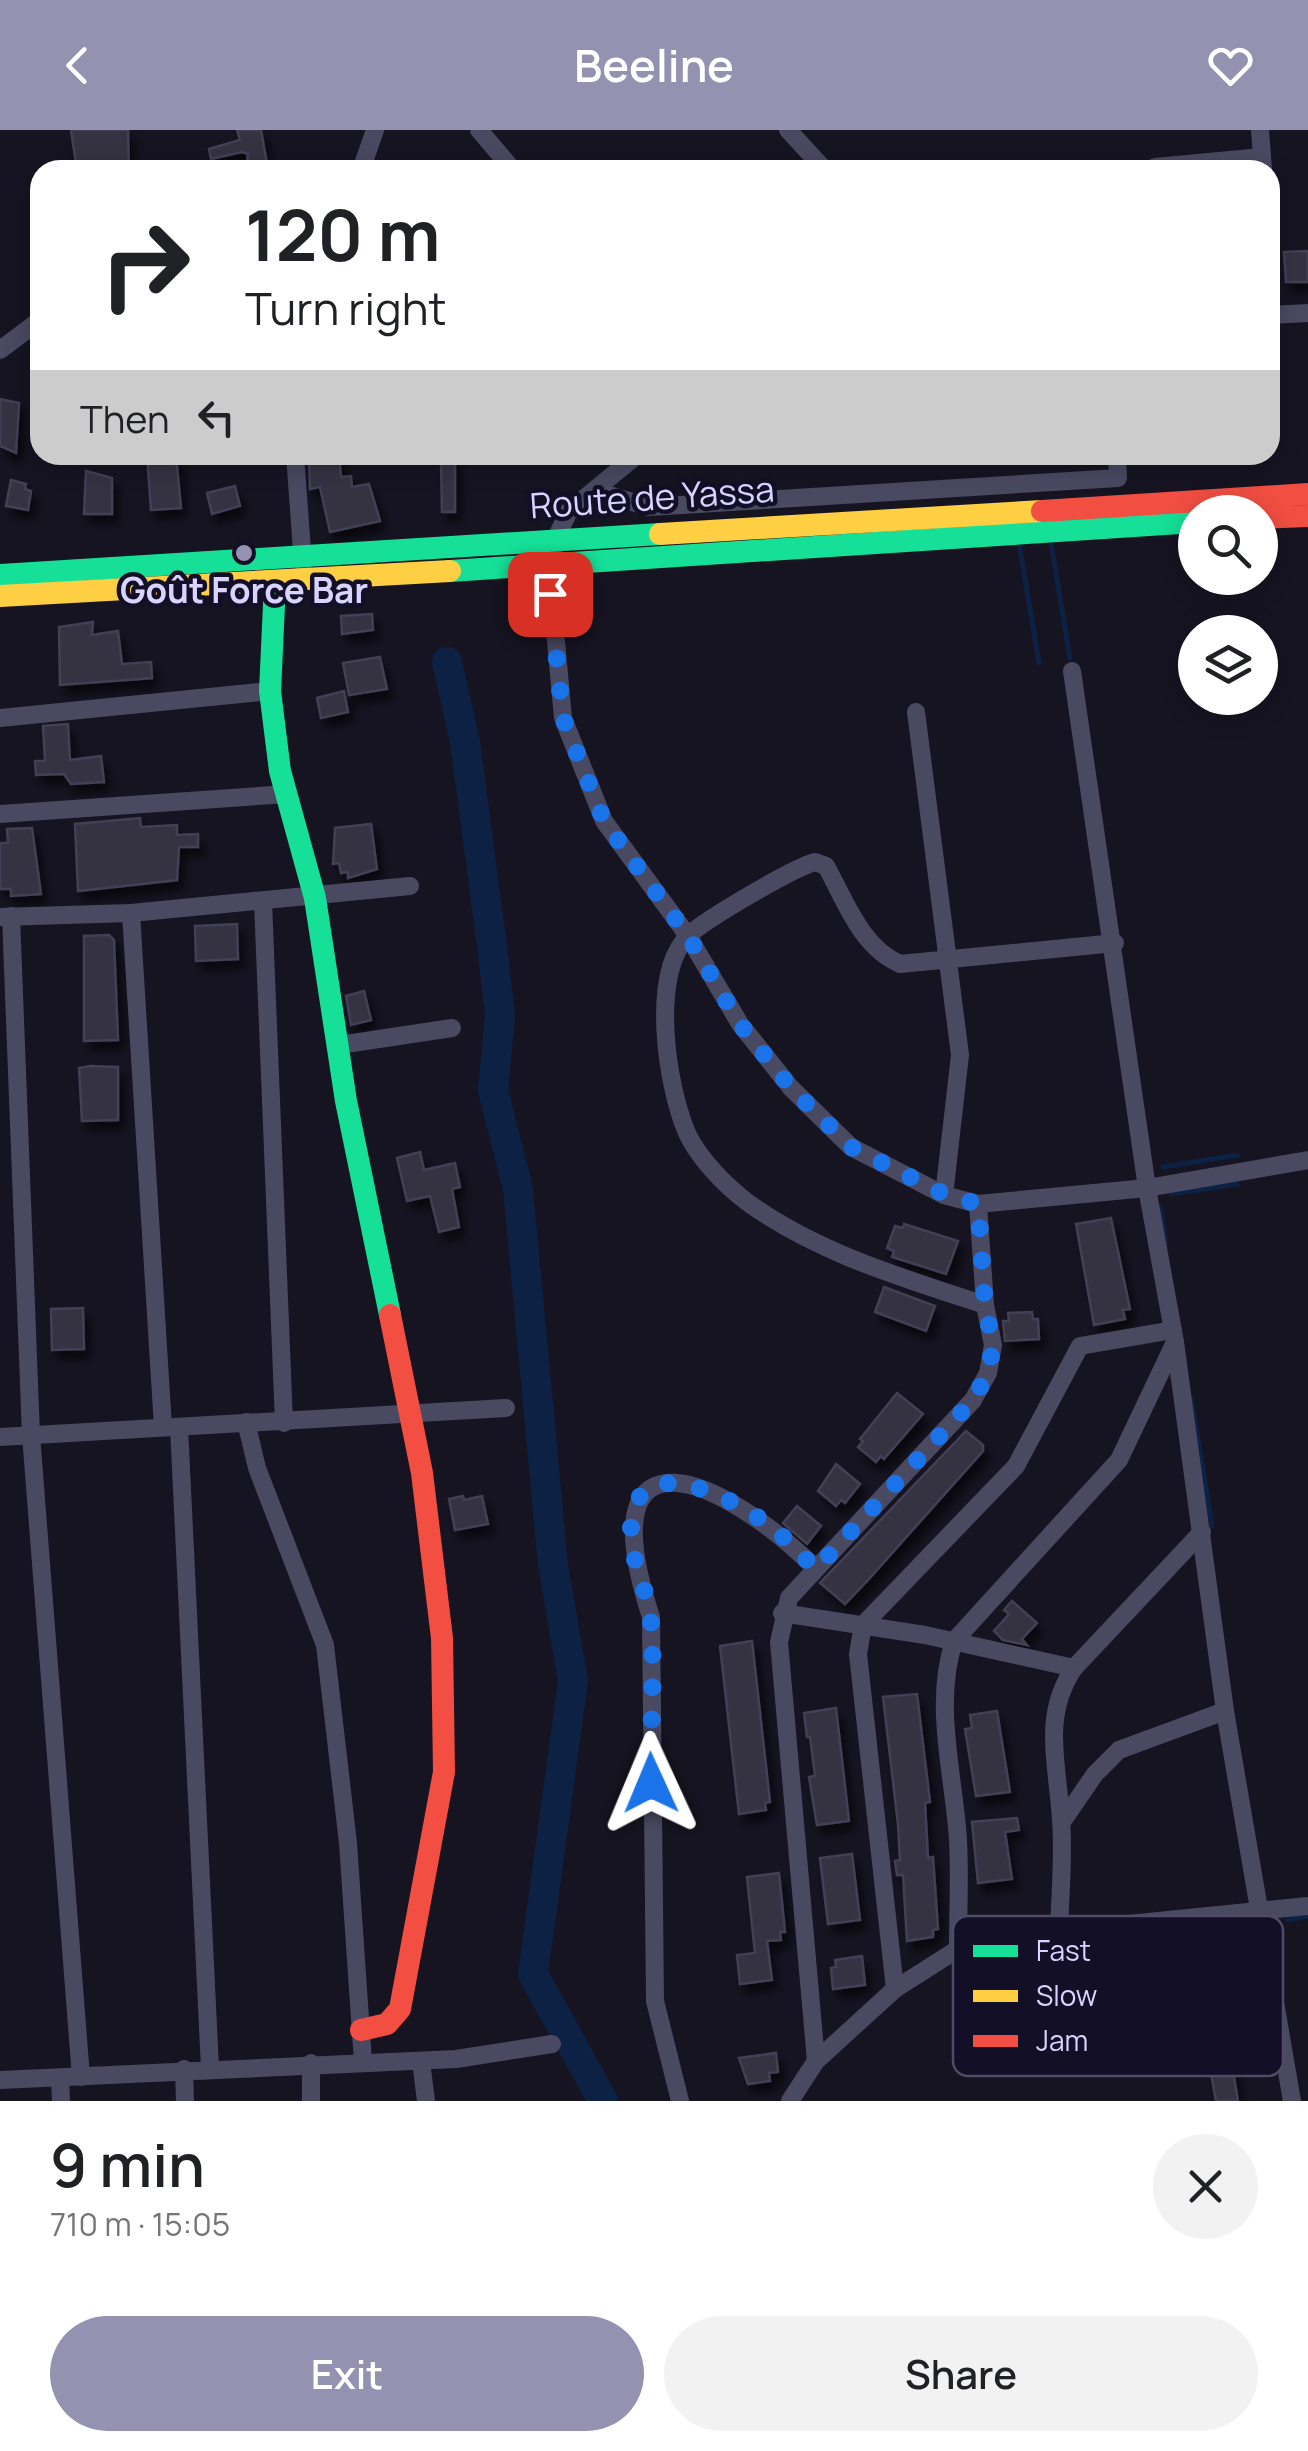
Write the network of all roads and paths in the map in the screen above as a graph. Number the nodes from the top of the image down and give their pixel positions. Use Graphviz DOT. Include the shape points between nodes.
graph roads {
  1 [pos="376,130"];
  2 [pos="479,130"];
  3 [pos="788,130"];
  4 [pos="1260,130"];
  5 [pos="365,160"];
  6 [pos="504,160"];
  7 [pos="816,160"];
  8 [pos="1262,160"];
  9 [pos="1308,313"];
  10 [pos="1280,314"];
  11 [pos="30,328"];
  12 [pos="0,350"];
  13 [pos="296,465"];
  14 [pos="625,465"];
  15 [pos="1117,465"];
  16 [pos="595,491"];
  17 [pos="1308,494"];
  18 [pos="1038,508"];
  19 [pos="1308,516"];
  20 [pos="1278,517"];
  21 [pos="1178,523"];
  22 [pos="1041,532"];
  23 [pos="556,538"];
  24 [pos="549,565"];
  25 [pos="304,568"];
  26 [pos="0,575"];
  27 [pos="275,582"];
  28 [pos="0,596"];
  29 [pos="1072,671"];
  30 [pos="270,691"];
  31 [pos="916,712"];
  32 [pos="0,718"];
  33 [pos="287,794"];
  34 [pos="0,814"];
  35 [pos="410,886"];
  36 [pos="316,898"];
  37 [pos="264,902"];
  38 [pos="131,913"];
  39 [pos="5,917"];
  40 [pos="688,936"];
  41 [pos="1114,943"];
  42 [pos="948,962"];
  43 [pos="452,1028"];
  44 [pos="339,1046"];
  45 [pos="1308,1160"];
  46 [pos="1147,1188"];
  47 [pos="944,1194"];
  48 [pos="978,1204"];
  49 [pos="985,1305"];
  50 [pos="1174,1336"];
  51 [pos="506,1408"];
  52 [pos="408,1414"];
  53 [pos="246,1422"];
  54 [pos="284,1423"];
  55 [pos="171,1427"];
  56 [pos="31,1436"];
  57 [pos="0,1437"];
  58 [pos="1202,1532"];
  59 [pos="816,1569"];
  60 [pos="782,1612"];
  61 [pos="864,1626"];
  62 [pos="954,1641"];
  63 [pos="1074,1668"];
  64 [pos="1226,1712"];
  65 [pos="1062,1822"];
  66 [pos="1308,1906"];
  67 [pos="1257,1914"];
  68 [pos="958,1916"];
  69 [pos="1059,1916"];
  70 [pos="1234,1916"];
  71 [pos="953,1952"];
  72 [pos="895,1989"];
  73 [pos="361,2030"];
  74 [pos="552,2044"];
  75 [pos="1283,2053"];
  76 [pos="421,2061"];
  77 [pos="816,2061"];
  78 [pos="363,2062"];
  79 [pos="311,2063"];
  80 [pos="210,2068"];
  81 [pos="184,2070"];
  82 [pos="81,2077"];
  83 [pos="60,2078"];
  84 [pos="0,2080"];
  85 [pos="61,2101"];
  86 [pos="185,2101"];
  87 [pos="311,2101"];
  88 [pos="426,2101"];
  89 [pos="680,2101"];
  90 [pos="790,2101"];
  91 [pos="1292,2101"];
  1 -- 5 [label="street"];
  2 -- 6 [label="street"];
  3 -- 7 [label="street"];
  4 -- 8 [label="street"];
  9 -- 10 [label="street"];
  11 -- 12 [label="street"];
  13 -- 25 [label="street"];
  14 -- 16 [label="street"];
  15 -- 16 [label="street" via="1118,478 649,507"];
  16 -- 23 [label="street" via="568,510"];
  17 -- 18 [label="main road, Route de Yassa"];
  18 -- 22 [label="main road"];
  18 -- 23 [label="main road, Route de Yassa"];
  19 -- 20 [label="main road"];
  21 -- 22 [label="main road, Route de Yassa"];
  22 -- 24 [label="main road, Route de Yassa"];
  23 -- 24 [label="street"];
  23 -- 25 [label="main road, Route de Yassa"];
  24 -- 25 [label="main road, Route de Yassa"];
  24 -- 40 [label="street" via="563,718 604,821"];
  25 -- 26 [label="main road, Route de Yassa"];
  25 -- 27 [label="main road, Route de Yassa"];
  27 -- 28 [label="main road, Route de Yassa"];
  27 -- 30 [label="main road"];
  29 -- 41 [label="street"];
  30 -- 32 [label="street"];
  30 -- 33 [label="main road"];
  31 -- 42 [label="street"];
  33 -- 34 [label="street"];
  33 -- 36 [label="main road"];
  35 -- 36 [label="street"];
  36 -- 37 [label="street"];
  36 -- 44 [label="main road"];
  37 -- 38 [label="street"];
  37 -- 54 [label="street"];
  38 -- 39 [label="street"];
  38 -- 55 [label="street"];
  39 -- 56 [label="street"];
  40 -- 42 [label="street" via="814,862 826,866 882,956 900,964"];
  40 -- 47 [label="street" via="740,1024 791,1088 851,1147"];
  40 -- 49 [label="street" via="664,998 670,1070 687,1132 702,1158 745,1200 807,1240"];
  41 -- 42 [label="street"];
  41 -- 46 [label="street"];
  42 -- 47 [label="street" via="960,1055"];
  43 -- 44 [label="street"];
  44 -- 52 [label="main road"];
  45 -- 46 [label="street"];
  46 -- 48 [label="street"];
  46 -- 50 [label="street"];
  47 -- 48 [label="street"];
  48 -- 49 [label="street"];
  49 -- 59 [label="street" via="993,1345 973,1400"];
  50 -- 58 [label="street"];
  50 -- 61 [label="street" via="1080,1346 1016,1466"];
  50 -- 62 [label="street" via="1119,1460"];
  51 -- 52 [label="street"];
  52 -- 54 [label="street"];
  52 -- 73 [label="main road" via="442,1638 444,1772 400,2009 387,2024"];
  53 -- 54 [label="street"];
  53 -- 55 [label="street"];
  53 -- 73 [label="street" via="325,1645"];
  55 -- 56 [label="street"];
  55 -- 80 [label="street"];
  56 -- 57 [label="street"];
  56 -- 82 [label="street"];
  58 -- 63 [label="street"];
  58 -- 64 [label="street"];
  59 -- 60 [label="street"];
  59 -- 89 [label="street" via="771,1526 730,1500 679,1482 656,1484 639,1497 632,1514 635,1569 651,1616 655,2002"];
  60 -- 61 [label="street"];
  60 -- 77 [label="street" via="779,1642"];
  61 -- 62 [label="street"];
  61 -- 72 [label="street" via="858,1654"];
  62 -- 63 [label="street"];
  62 -- 68 [label="street" via="944,1694"];
  63 -- 65 [label="street" via="1052,1714"];
  64 -- 65 [label="street" via="1118,1750"];
  64 -- 67 [label="street"];
  65 -- 69 [label="street"];
  66 -- 67 [label="street"];
  67 -- 70 [label="street"];
  71 -- 72 [label="street"];
  72 -- 77 [label="street"];
  73 -- 78 [label="street"];
  74 -- 76 [label="street"];
  75 -- 91 [label="street"];
  76 -- 78 [label="street"];
  76 -- 88 [label="street"];
  77 -- 90 [label="street"];
  78 -- 79 [label="street"];
  79 -- 80 [label="street"];
  79 -- 87 [label="street"];
  80 -- 81 [label="street"];
  81 -- 82 [label="street"];
  81 -- 86 [label="street"];
  82 -- 83 [label="street"];
  83 -- 84 [label="street"];
  83 -- 85 [label="street"];
}
